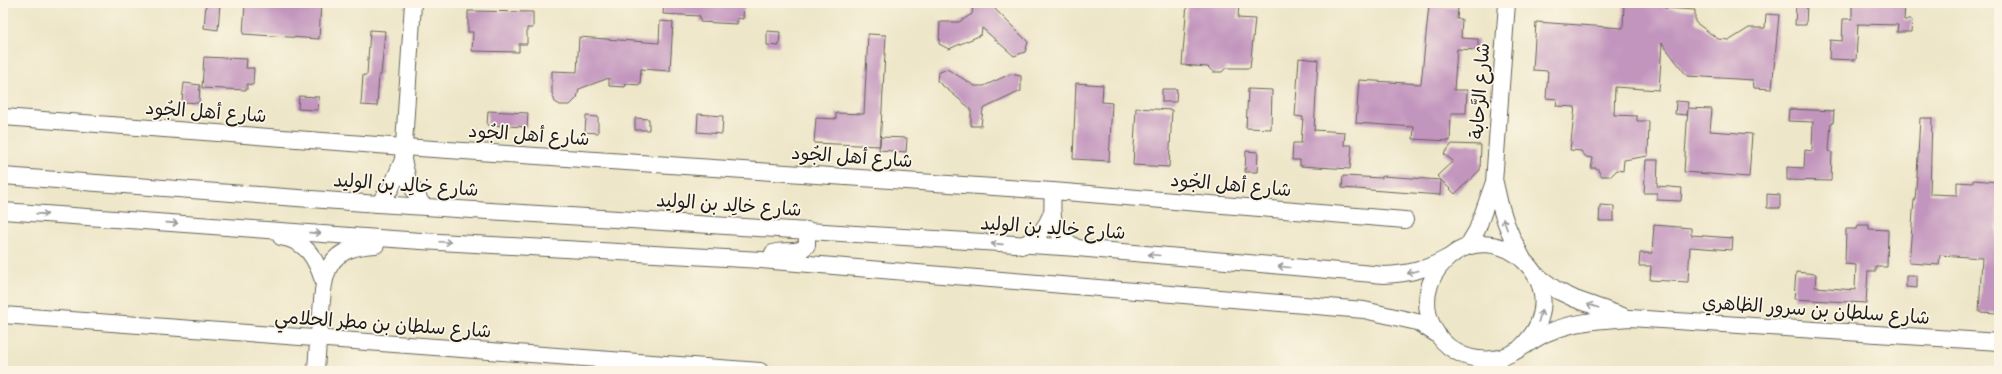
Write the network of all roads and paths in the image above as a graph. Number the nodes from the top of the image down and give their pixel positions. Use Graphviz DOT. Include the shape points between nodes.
graph roads {
  1 [pos="413,3"];
  2 [pos="1506,3"];
  3 [pos="3,117"];
  4 [pos="403,153"];
  5 [pos="3,176"];
  6 [pos="1494,182"];
  7 [pos="1053,191"];
  8 [pos="378,204"];
  9 [pos="423,206"];
  10 [pos="3,211"];
  11 [pos="1052,212"];
  12 [pos="1405,220"];
  13 [pos="221,227"];
  14 [pos="807,230"];
  15 [pos="421,241"];
  16 [pos="1021,246"];
  17 [pos="1467,247"];
  18 [pos="1077,248"];
  19 [pos="1449,257"];
  20 [pos="1523,258"];
  21 [pos="761,260"];
  22 [pos="1535,274"];
  23 [pos="323,280"];
  24 [pos="3,315"];
  25 [pos="1630,318"];
  26 [pos="1438,336"];
  27 [pos="318,340"];
  28 [pos="1999,342"];
  29 [pos="1451,349"];
  30 [pos="1517,350"];
  31 [pos="316,371"];
  32 [pos="760,371"];
  33 [pos="1474,371"];
  34 [pos="1492,371"];
  1 -- 4 [label="street"];
  2 -- 6 [label="street, شارع الرَّحابة"];
  3 -- 4 [label="street, شارع أهل الجُود"];
  4 -- 7 [label="street, شارع أهل الجُود"];
  4 -- 8 [label="street" via="391,188"];
  4 -- 9 [label="street" via="412,189"];
  5 -- 8 [label="street, شارع خالِد بن الوليد"];
  6 -- 17 [label="street, شارع الرَّحابة" via="1477,230"];
  20 -- 6 [label="street, شارع الرَّحابة, one-way" via="1500,212"];
  7 -- 11 [label="street"];
  7 -- 12 [label="street, شارع أهل الجُود"];
  8 -- 9 [label="street, شارع خالِد بن الوليد"];
  9 -- 14 [label="street, شارع خالِد بن الوليد"];
  10 -- 13 [label="street, one-way"];
  11 -- 16 [label="street" via="1048,224 1041,233"];
  11 -- 18 [label="street" via="1057,230 1066,241"];
  13 -- 15 [label="street, one-way"];
  13 -- 23 [label="street" via="291,238 301,243 317,263"];
  16 -- 14 [label="street, شارع خالِد بن الوليد, one-way"];
  14 -- 21 [label="street" via="808,245 804,249 776,252"];
  15 -- 21 [label="street, one-way"];
  15 -- 23 [label="street" via="359,246 348,250 332,262"];
  16 -- 18 [label="street, شارع خالِد بن الوليد"];
  17 -- 19 [label="street"];
  17 -- 20 [label="street" via="1496,246 1510,250"];
  19 -- 18 [label="street, شارع خالِد بن الوليد, one-way" via="1423,270 1384,275"];
  19 -- 26 [label="street" via="1431,280 1427,294 1427,309"];
  20 -- 22 [label="street"];
  21 -- 26 [label="street" via="1364,310 1417,322"];
  25 -- 22 [label="street, شارع سلطان بن سرور الظاهري, one-way" via="1575,300"];
  30 -- 22 [label="street, one-way" via="1535,330 1542,308 1541,291"];
  23 -- 27 [label="street"];
  24 -- 27 [label="street, شارع سلطان بن مطر الحلامي"];
  25 -- 28 [label="street, شارع سلطان بن سرور الظاهري"];
  25 -- 30 [label="street, شارع سلطان بن سرور الظاهري" via="1575,324 1548,333"];
  26 -- 29 [label="street"];
  27 -- 31 [label="street"];
  27 -- 32 [label="street, شارع سلطان بن مطر الحلامي"];
  29 -- 30 [label="street" via="1472,358 1483,359 1500,358"];
  29 -- 33 [label="street"];
  30 -- 34 [label="street"];
}
